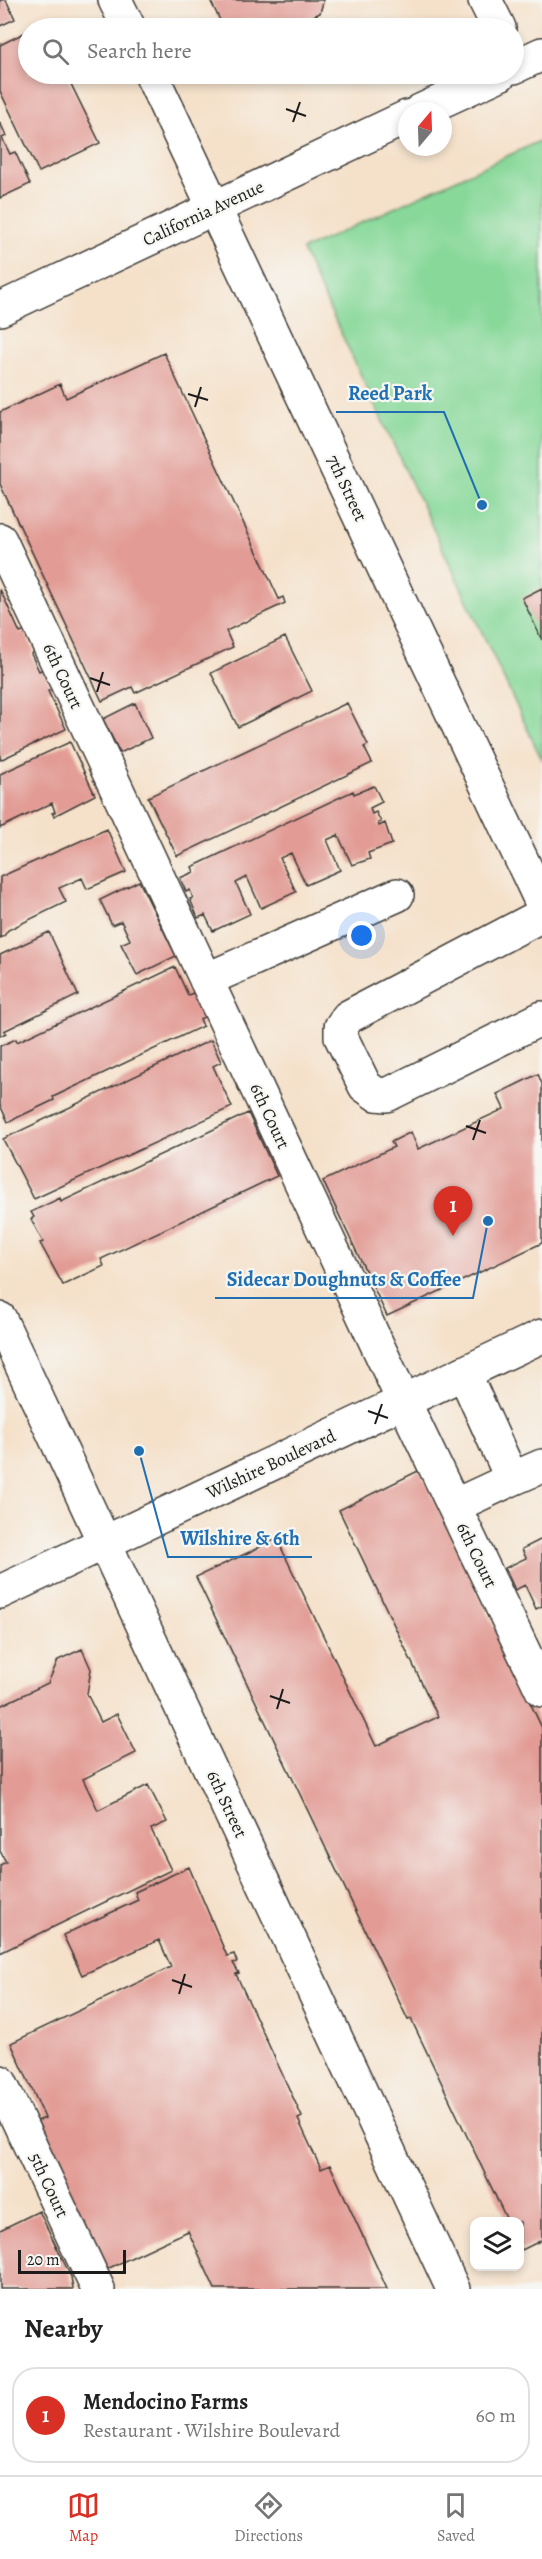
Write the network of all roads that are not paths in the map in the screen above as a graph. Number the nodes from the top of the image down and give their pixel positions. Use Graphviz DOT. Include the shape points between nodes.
graph roads {
  1 [pos="116,0"];
  2 [pos="485,0"];
  3 [pos="124,18"];
  4 [pos="494,18"];
  5 [pos="156,84"];
  6 [pos="475,84"];
  7 [pos="438,102"];
  8 [pos="398,121"];
  9 [pos="215,207"];
  10 [pos="0,309"];
  11 [pos="0,540"];
  12 [pos="397,896"];
  13 [pos="542,903"];
  14 [pos="542,915"];
  15 [pos="206,980"];
  16 [pos="542,1018"];
  17 [pos="0,1319"];
  18 [pos="542,1336"];
  19 [pos="464,1373"];
  20 [pos="404,1402"];
  21 [pos="542,1466"];
  22 [pos="512,1479"];
  23 [pos="454,1506"];
  24 [pos="105,1542"];
  25 [pos="0,1592"];
  26 [pos="542,1690"];
  27 [pos="0,2082"];
  28 [pos="98,2289"];
  29 [pos="453,2289"];
  1 -- 3 [label="street"];
  2 -- 4 [label="street"];
  5 -- 9 [label="street, 7th Street"];
  6 -- 7 [label="street"];
  8 -- 9 [label="street, California Avenue"];
  9 -- 10 [label="street, California Avenue"];
  9 -- 13 [label="street, 7th Street"];
  11 -- 15 [label="street, 6th Court"];
  12 -- 15 [label="street"];
  14 -- 16 [label="street" via="348,1017 341,1027 341,1037 365,1086 376,1095 387,1095"];
  15 -- 20 [label="street, 6th Court"];
  17 -- 24 [label="street, 6th Street"];
  18 -- 19 [label="street, Wilshire Boulevard"];
  19 -- 20 [label="street, Wilshire Boulevard"];
  19 -- 22 [label="street"];
  20 -- 23 [label="street, 6th Court"];
  20 -- 24 [label="street, Wilshire Boulevard"];
  21 -- 22 [label="street"];
  22 -- 23 [label="street"];
  23 -- 26 [label="street, 6th Court"];
  24 -- 25 [label="street, Wilshire Boulevard"];
  24 -- 29 [label="street, 6th Street"];
  27 -- 28 [label="street, 5th Court"];
}
